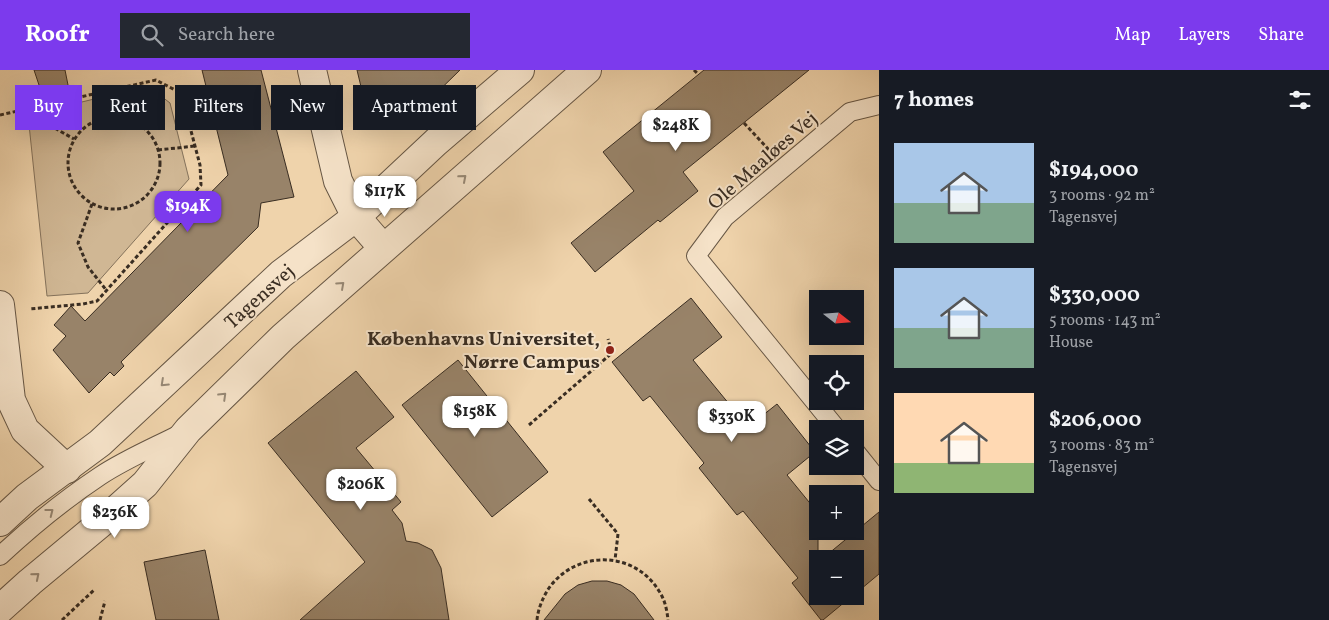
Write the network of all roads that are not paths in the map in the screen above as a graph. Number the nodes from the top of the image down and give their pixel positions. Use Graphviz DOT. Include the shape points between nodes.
graph roads {
  1 [pos="312,70"];
  2 [pos="520,70"];
  3 [pos="587,70"];
  4 [pos="879,105"];
  5 [pos="356,217"];
  6 [pos="383,248"];
  7 [pos="0,308"];
  8 [pos="829,420"];
  9 [pos="188,430"];
  10 [pos="864,462"];
  11 [pos="67,469"];
  12 [pos="879,481"];
  13 [pos="0,522"];
  14 [pos="0,556"];
  15 [pos="0,610"];
  1 -- 5 [label="street" via="338,181"];
  2 -- 5 [label="street, Tagensvej"];
  6 -- 3 [label="street, one-way"];
  4 -- 8 [label="lane, Ole Maaløes Vej" via="850,112 725,217 696,256"];
  5 -- 6 [label="street"];
  5 -- 11 [label="street, Tagensvej, one-way" via="281,274 100,443"];
  9 -- 6 [label="street, one-way" via="283,337"];
  7 -- 11 [label="street" via="11,400 26,430"];
  14 -- 9 [label="lane, one-way" via="44,517 101,475"];
  15 -- 9 [label="street, one-way" via="145,484"];
  10 -- 12 [label="lane"];
  11 -- 13 [label="street, Tagensvej"];
}
